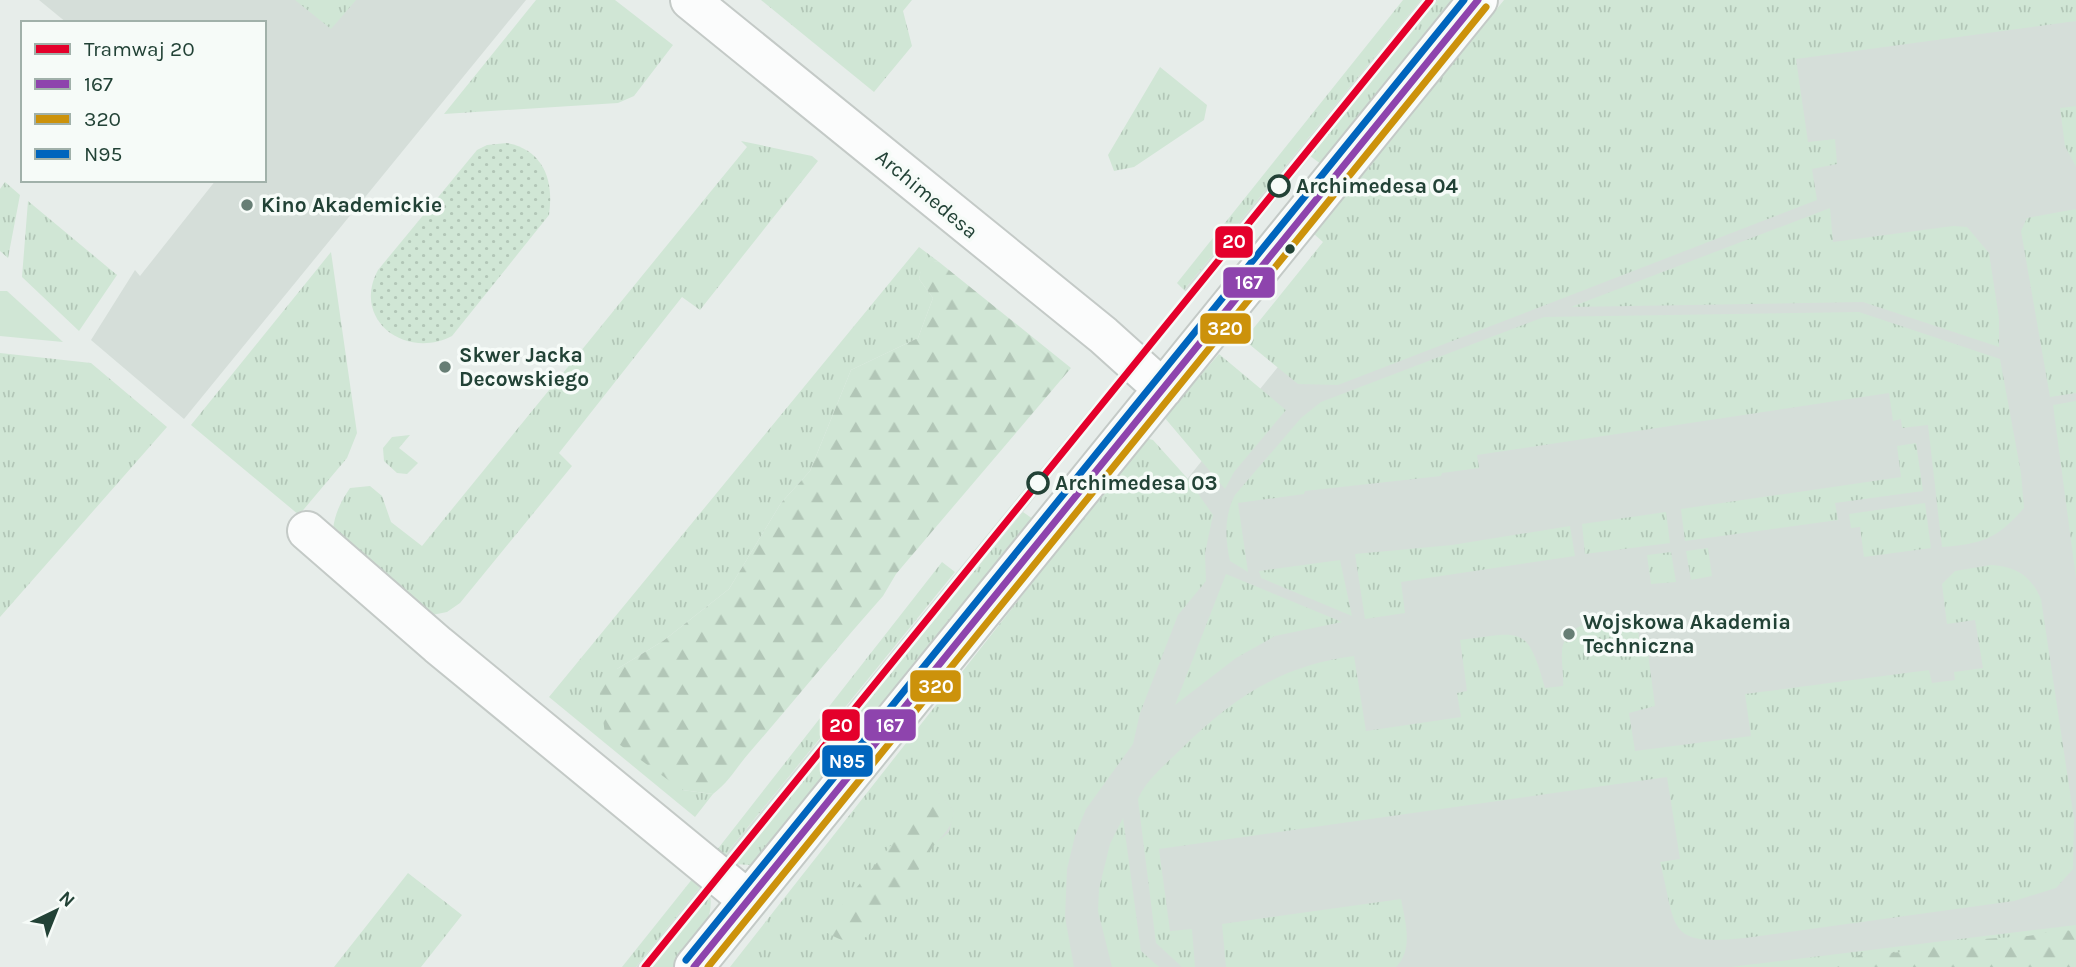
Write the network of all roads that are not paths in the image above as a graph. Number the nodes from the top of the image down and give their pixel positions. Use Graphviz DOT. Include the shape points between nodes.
graph roads {
  1 [pos="690,0"];
  2 [pos="1478,0"];
  3 [pos="1163,389"];
  4 [pos="307,531"];
  5 [pos="748,900"];
  6 [pos="694,967"];
  1 -- 3 [label="street, Archimedesa"];
  2 -- 3 [label="street"];
  3 -- 5 [label="street"];
  4 -- 5 [label="street"];
  5 -- 6 [label="street"];
}
